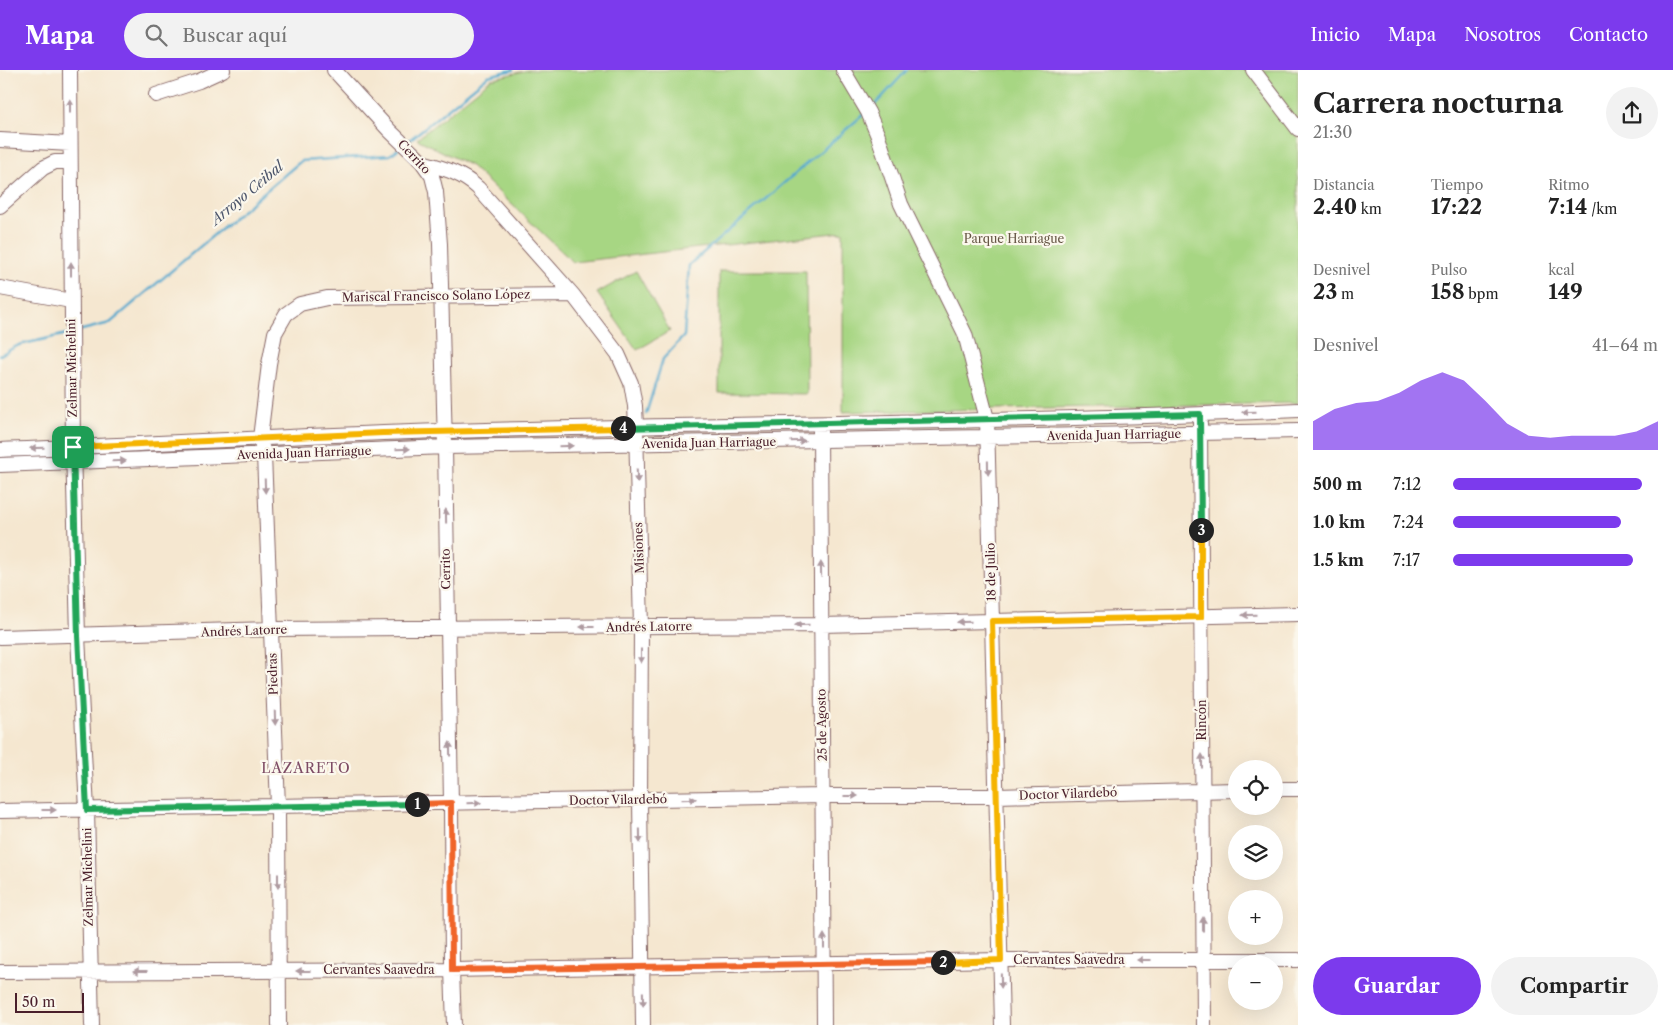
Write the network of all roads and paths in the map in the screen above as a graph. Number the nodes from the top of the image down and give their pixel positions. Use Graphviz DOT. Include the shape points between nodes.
graph roads {
  1 [pos="70,70"];
  2 [pos="223,70"];
  3 [pos="334,70"];
  4 [pos="843,70"];
  5 [pos="1253,70"];
  6 [pos="156,95"];
  7 [pos="1298,129"];
  8 [pos="0,140"];
  9 [pos="70,144"];
  10 [pos="417,158"];
  11 [pos="70,162"];
  12 [pos="0,206"];
  13 [pos="0,288"];
  14 [pos="573,295"];
  15 [pos="441,296"];
  16 [pos="71,301"];
  17 [pos="300,304"];
  18 [pos="1298,410"];
  19 [pos="1200,414"];
  20 [pos="987,420"];
  21 [pos="820,424"];
  22 [pos="636,428"];
  23 [pos="444,431"];
  24 [pos="1298,431"];
  25 [pos="1200,432"];
  26 [pos="260,438"];
  27 [pos="988,438"];
  28 [pos="820,440"];
  29 [pos="636,445"];
  30 [pos="73,447"];
  31 [pos="445,447"];
  32 [pos="0,450"];
  33 [pos="264,455"];
  34 [pos="73,463"];
  35 [pos="0,465"];
  36 [pos="1298,614"];
  37 [pos="1201,617"];
  38 [pos="992,621"];
  39 [pos="821,625"];
  40 [pos="641,627"];
  41 [pos="447,628"];
  42 [pos="272,629"];
  43 [pos="78,636"];
  44 [pos="0,637"];
  45 [pos="1283,789"];
  46 [pos="1298,789"];
  47 [pos="1202,790"];
  48 [pos="1228,790"];
  49 [pos="823,796"];
  50 [pos="996,796"];
  51 [pos="640,800"];
  52 [pos="451,803"];
  53 [pos="278,806"];
  54 [pos="87,810"];
  55 [pos="0,811"];
  56 [pos="1001,960"];
  57 [pos="1203,960"];
  58 [pos="1298,960"];
  59 [pos="824,964"];
  60 [pos="642,967"];
  61 [pos="452,970"];
  62 [pos="90,971"];
  63 [pos="278,971"];
  64 [pos="0,972"];
  65 [pos="92,1025"];
  66 [pos="279,1025"];
  67 [pos="454,1025"];
  68 [pos="643,1025"];
  69 [pos="824,1025"];
  70 [pos="1002,1025"];
  71 [pos="1204,1025"];
  9 -- 1 [label="street, Zelmar Michelini, one-way"];
  2 -- 6 [label="street"];
  3 -- 10 [label="street, Cerrito"];
  4 -- 20 [label="street, 18 de Julio" via="868,112 902,204 965,334"];
  5 -- 7 [label="street"];
  8 -- 9 [label="street"];
  9 -- 11 [label="street, Zelmar Michelini"];
  10 -- 14 [label="street, Misiones" via="468,178"];
  10 -- 15 [label="street, Cerrito" via="432,176 436,192"];
  11 -- 12 [label="street" via="56,162 44,168"];
  16 -- 11 [label="street, Zelmar Michelini, one-way"];
  13 -- 16 [label="street"];
  14 -- 15 [label="street, Mariscal Francisco Solano López"];
  14 -- 22 [label="street, Misiones" via="618,354 631,383"];
  15 -- 17 [label="street, Mariscal Francisco Solano López" via="326,298"];
  15 -- 23 [label="street, Cerrito"];
  16 -- 30 [label="street, Zelmar Michelini"];
  17 -- 26 [label="street, Piedras" via="286,314 276,333"];
  18 -- 19 [label="street, Avenida Juan Harriague, one-way"];
  19 -- 20 [label="street, Avenida Juan Harriague"];
  19 -- 25 [label="street, Rincón"];
  20 -- 21 [label="street, Avenida Juan Harriague"];
  20 -- 27 [label="street, 18 de Julio"];
  21 -- 22 [label="street, Avenida Juan Harriague"];
  21 -- 28 [label="street, 25 de Agosto"];
  22 -- 23 [label="street, Avenida Juan Harriague"];
  22 -- 29 [label="street, Misiones"];
  23 -- 26 [label="street, Avenida Juan Harriague"];
  23 -- 31 [label="street, Cerrito"];
  24 -- 25 [label="street, Avenida Juan Harriague"];
  25 -- 27 [label="street, Avenida Juan Harriague"];
  25 -- 37 [label="street, Rincón"];
  26 -- 30 [label="street, Avenida Juan Harriague"];
  26 -- 33 [label="street, Piedras"];
  27 -- 28 [label="street, Avenida Juan Harriague"];
  27 -- 38 [label="street, 18 de Julio, one-way"];
  29 -- 28 [label="street, Avenida Juan Harriague, one-way"];
  39 -- 28 [label="street, 25 de Agosto, one-way"];
  31 -- 29 [label="street, Avenida Juan Harriague, one-way"];
  29 -- 40 [label="street, Misiones, one-way"];
  30 -- 32 [label="street, Avenida Juan Harriague, one-way"];
  30 -- 34 [label="street, Zelmar Michelini"];
  33 -- 31 [label="street, Avenida Juan Harriague, one-way"];
  41 -- 31 [label="street, Cerrito, one-way"];
  34 -- 33 [label="street, Avenida Juan Harriague, one-way"];
  33 -- 42 [label="street, Piedras, one-way"];
  34 -- 35 [label="street, Avenida Juan Harriague"];
  34 -- 43 [label="street, Zelmar Michelini"];
  36 -- 37 [label="street, Andrés Latorre, one-way"];
  37 -- 38 [label="street, Andrés Latorre"];
  47 -- 37 [label="street, Rincón, one-way"];
  38 -- 39 [label="street, Andrés Latorre, one-way"];
  38 -- 50 [label="street, 18 de Julio"];
  39 -- 40 [label="street, Andrés Latorre, one-way"];
  39 -- 49 [label="street, 25 de Agosto"];
  40 -- 41 [label="street, Andrés Latorre, one-way"];
  40 -- 51 [label="street, Misiones, one-way"];
  41 -- 42 [label="street, Andrés Latorre"];
  52 -- 41 [label="street, Cerrito, one-way"];
  42 -- 43 [label="street, Andrés Latorre"];
  42 -- 53 [label="street, Piedras, one-way"];
  43 -- 44 [label="street, Andrés Latorre"];
  43 -- 54 [label="street, Zelmar Michelini"];
  45 -- 46 [label="street"];
  47 -- 48 [label="street, Doctor Vilardebó"];
  47 -- 50 [label="street, Doctor Vilardebó"];
  57 -- 47 [label="street, Rincón, one-way"];
  49 -- 50 [label="street, Doctor Vilardebó, one-way"];
  51 -- 49 [label="street, Doctor Vilardebó, one-way"];
  59 -- 49 [label="street, 25 de Agosto, one-way"];
  50 -- 56 [label="street, 18 de Julio"];
  52 -- 51 [label="street, Doctor Vilardebó, one-way"];
  51 -- 60 [label="street, Misiones, one-way"];
  52 -- 53 [label="street, Doctor Vilardebó"];
  52 -- 61 [label="street, Cerrito"];
  53 -- 54 [label="street, Doctor Vilardebó"];
  53 -- 63 [label="street, Piedras, one-way"];
  55 -- 54 [label="street, Doctor Vilardebó, one-way"];
  54 -- 62 [label="street, Zelmar Michelini"];
  57 -- 56 [label="street, Cervantes Saavedra, one-way"];
  56 -- 59 [label="street, Cervantes Saavedra"];
  56 -- 70 [label="street, 18 de Julio, one-way"];
  57 -- 58 [label="street, Cervantes Saavedra"];
  57 -- 71 [label="street, Rincón"];
  59 -- 60 [label="street, Cervantes Saavedra"];
  59 -- 69 [label="street, 25 de Agosto"];
  60 -- 61 [label="street, Cervantes Saavedra"];
  60 -- 68 [label="street, Misiones, one-way"];
  61 -- 63 [label="street, Cervantes Saavedra, one-way"];
  61 -- 67 [label="street, Cerrito"];
  63 -- 62 [label="street, Cervantes Saavedra, one-way"];
  62 -- 64 [label="street, Cervantes Saavedra"];
  62 -- 65 [label="street, Zelmar Michelini"];
  63 -- 66 [label="street, Piedras"];
}
